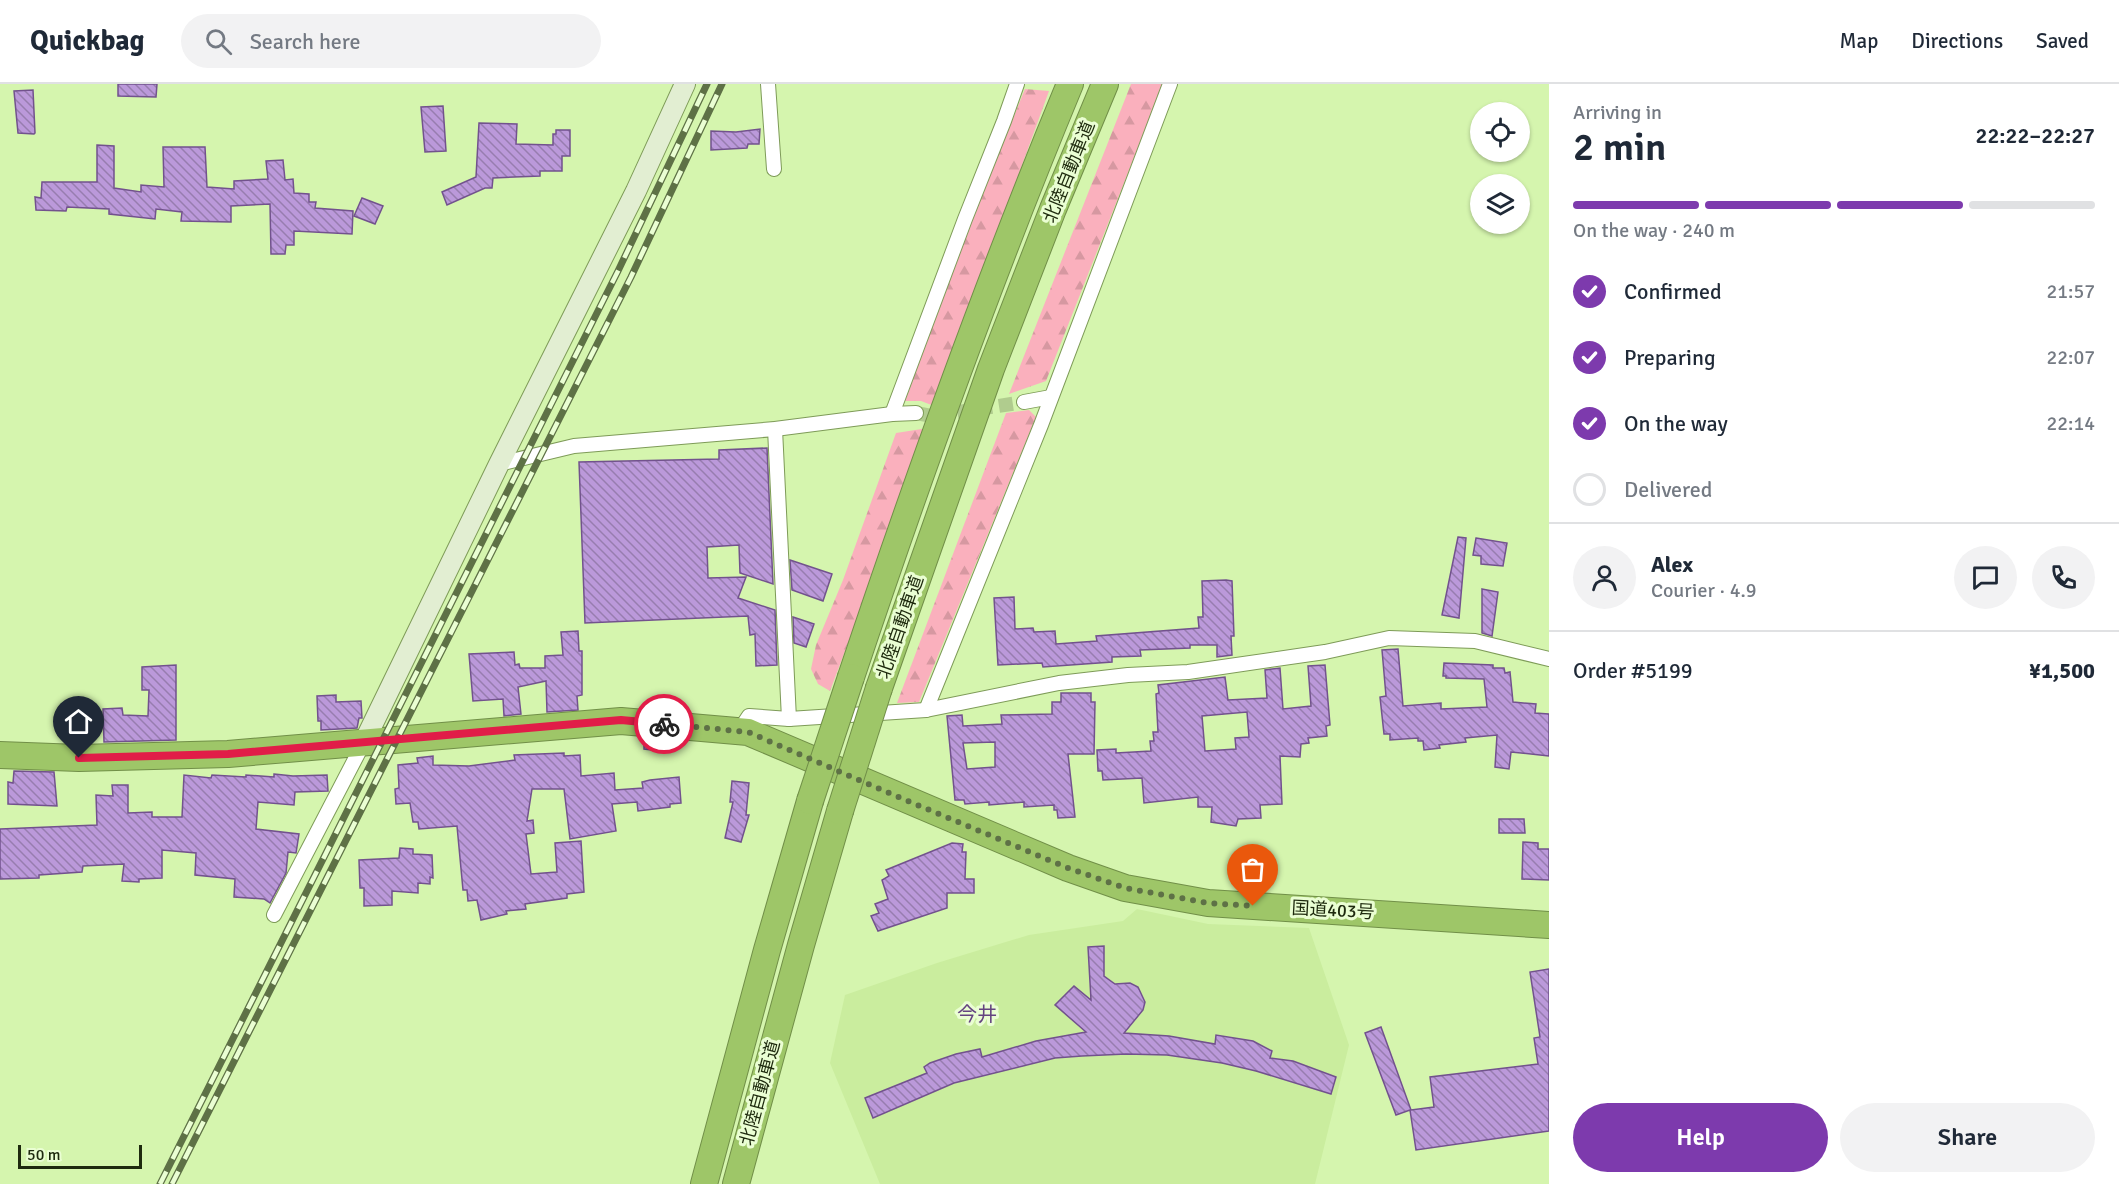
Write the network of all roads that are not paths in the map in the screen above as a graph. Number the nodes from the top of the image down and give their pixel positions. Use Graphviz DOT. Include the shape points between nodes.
graph roads {
  1 [pos="685,84"];
  2 [pos="768,84"];
  3 [pos="1017,84"];
  4 [pos="1070,84"];
  5 [pos="1105,84"];
  6 [pos="1170,84"];
  7 [pos="774,169"];
  8 [pos="1051,397"];
  9 [pos="1024,402"];
  10 [pos="916,413"];
  11 [pos="892,414"];
  12 [pos="775,429"];
  13 [pos="499,464"];
  14 [pos="1549,659"];
  15 [pos="926,710"];
  16 [pos="789,719"];
  17 [pos="739,731"];
  18 [pos="364,742"];
  19 [pos="0,755"];
  20 [pos="274,915"];
  21 [pos="1549,925"];
  22 [pos="704,1184"];
  23 [pos="736,1184"];
  1 -- 13 [label="street" via="636,191"];
  2 -- 7 [label="street"];
  3 -- 11 [label="street"];
  4 -- 22 [label="highway, 北陸自動車道, bridge" via="961,360 851,677 810,801"];
  5 -- 23 [label="highway, 北陸自動車道, bridge" via="991,369 879,688 798,956"];
  6 -- 8 [label="street"];
  8 -- 9 [label="street"];
  8 -- 15 [label="street"];
  10 -- 11 [label="street"];
  11 -- 12 [label="street"];
  12 -- 13 [label="street" via="574,446"];
  12 -- 16 [label="street"];
  13 -- 18 [label="street"];
  14 -- 15 [label="street" via="1475,641 1389,638 1200,670 1059,683"];
  15 -- 16 [label="street"];
  16 -- 17 [label="street" via="749,716"];
  17 -- 18 [label="highway, 国道403号" via="621,720"];
  17 -- 21 [label="highway, 国道403号" via="1125,888 1208,903"];
  18 -- 19 [label="highway, 国道403号" via="228,754 79,758"];
  18 -- 20 [label="street"];
}
